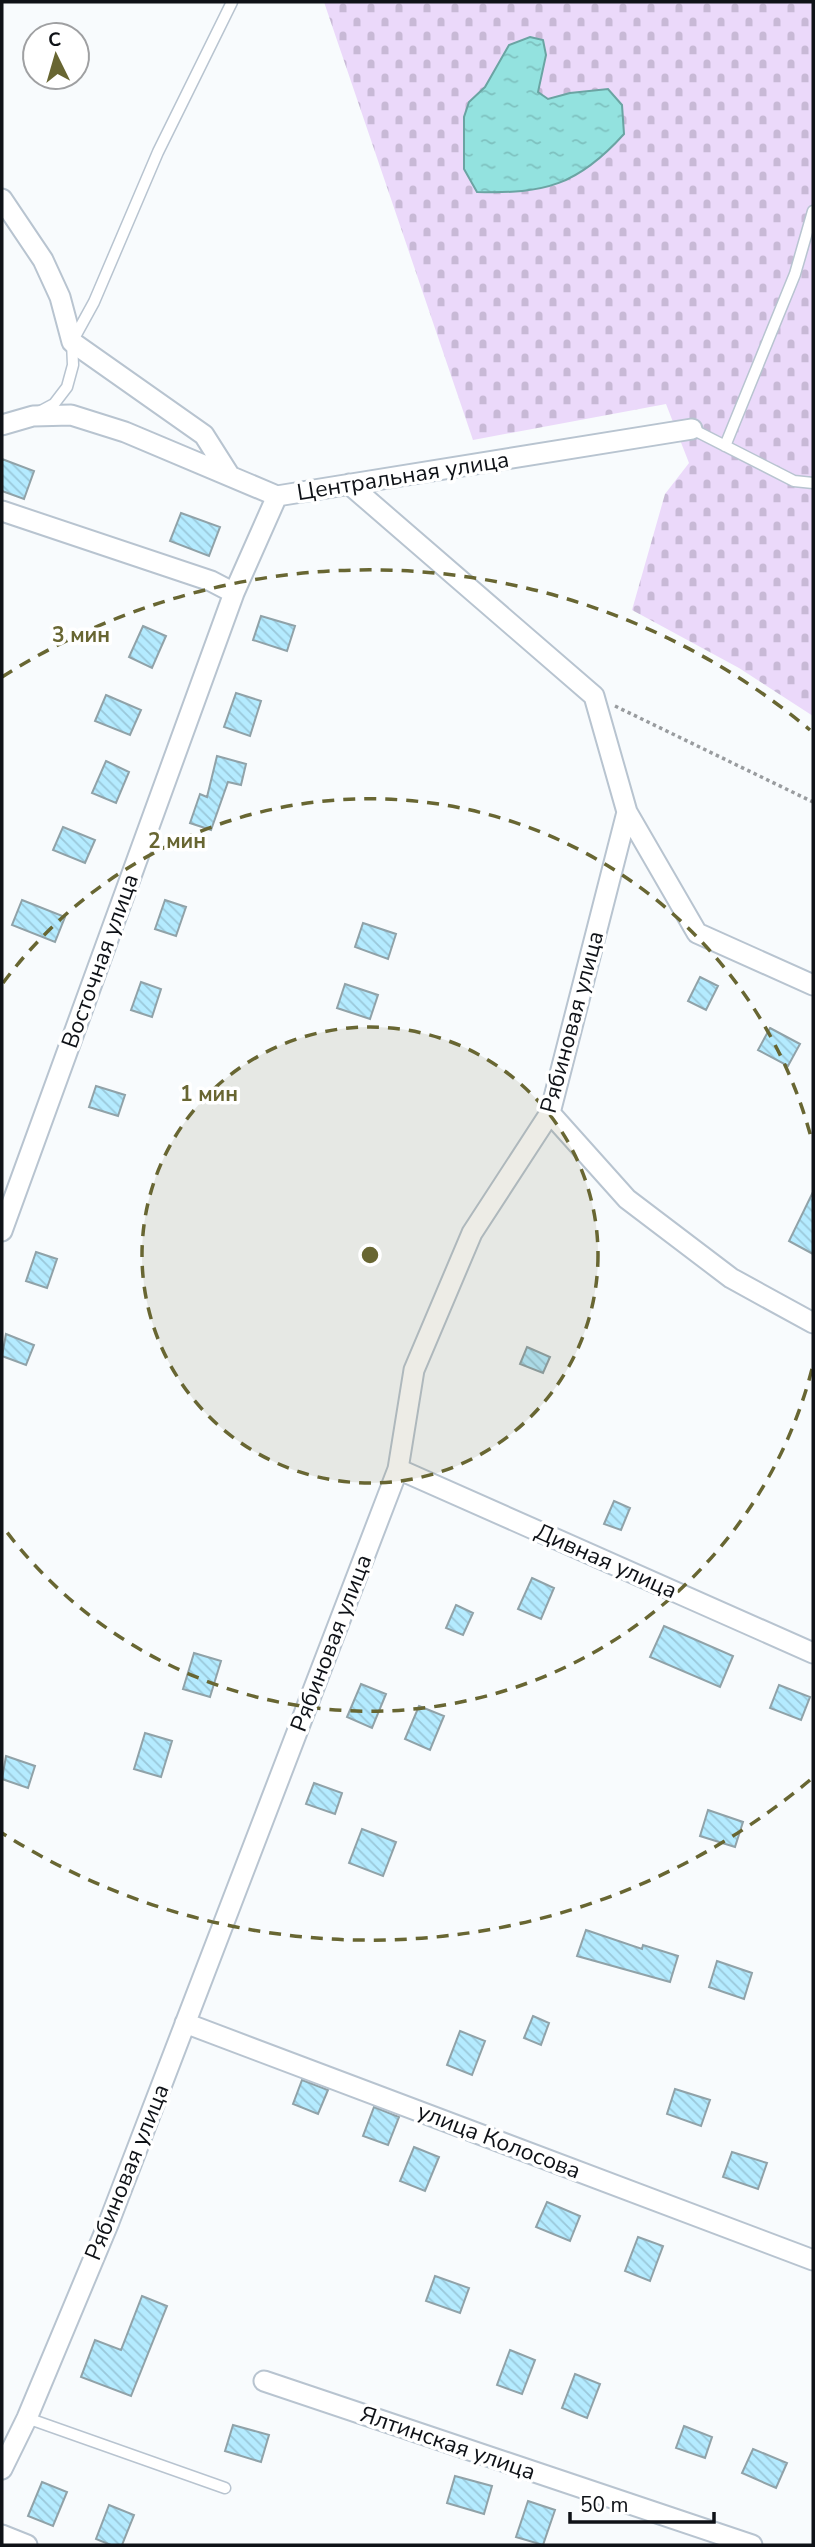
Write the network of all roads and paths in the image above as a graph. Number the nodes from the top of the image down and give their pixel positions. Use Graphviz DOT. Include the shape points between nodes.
graph roads {
  1 [pos="232,2"];
  2 [pos="2,199"];
  3 [pos="813,211"];
  4 [pos="72,342"];
  5 [pos="33,416"];
  6 [pos="2,425"];
  7 [pos="692,429"];
  8 [pos="725,446"];
  9 [pos="230,476"];
  10 [pos="813,483"];
  11 [pos="349,484"];
  12 [pos="277,496"];
  13 [pos="2,511"];
  14 [pos="234,593"];
  15 [pos="594,696"];
  16 [pos="813,802"];
  17 [pos="627,812"];
  18 [pos="813,985"];
  19 [pos="550,1113"];
  20 [pos="2,1231"];
  21 [pos="813,1323"];
  22 [pos="398,1469"];
  23 [pos="813,1653"];
  24 [pos="185,2023"];
  25 [pos="813,2260"];
  26 [pos="264,2381"];
  27 [pos="27,2418"];
  28 [pos="2,2469"];
  29 [pos="225,2488"];
  30 [pos="2,2535"];
  31 [pos="27,2545"];
  32 [pos="751,2545"];
  1 -- 4 [label="lane"];
  2 -- 4 [label="street" via="43,260 60,297"];
  3 -- 8 [label="lane" via="795,274"];
  4 -- 5 [label="lane" via="73,365 67,387 54,404"];
  4 -- 9 [label="street" via="205,435"];
  5 -- 6 [label="street, Центральная улица"];
  5 -- 9 [label="street, Центральная улица" via="82,418"];
  7 -- 8 [label="lane"];
  7 -- 11 [label="street, Центральная улица"];
  8 -- 10 [label="lane" via="794,481"];
  9 -- 12 [label="street, Центральная улица"];
  11 -- 12 [label="street, Центральная улица"];
  11 -- 15 [label="street"];
  12 -- 14 [label="street, Восточная улица"];
  13 -- 14 [label="street" via="211,581"];
  14 -- 20 [label="street, Восточная улица"];
  15 -- 16 [label="path"];
  15 -- 17 [label="street"];
  17 -- 18 [label="street" via="697,933"];
  17 -- 19 [label="street, Рябиновая улица"];
  19 -- 21 [label="street" via="628,1199 731,1278"];
  19 -- 22 [label="street, Рябиновая улица" via="472,1233 414,1370"];
  22 -- 23 [label="street, Дивная улица"];
  22 -- 24 [label="street, Рябиновая улица"];
  24 -- 25 [label="street, улица Колосова"];
  24 -- 27 [label="street, Рябиновая улица"];
  26 -- 32 [label="street, Ялтинская улица"];
  27 -- 28 [label="street, Рябиновая улица"];
  27 -- 29 [label="lane"];
  30 -- 31 [label="street"];
}
